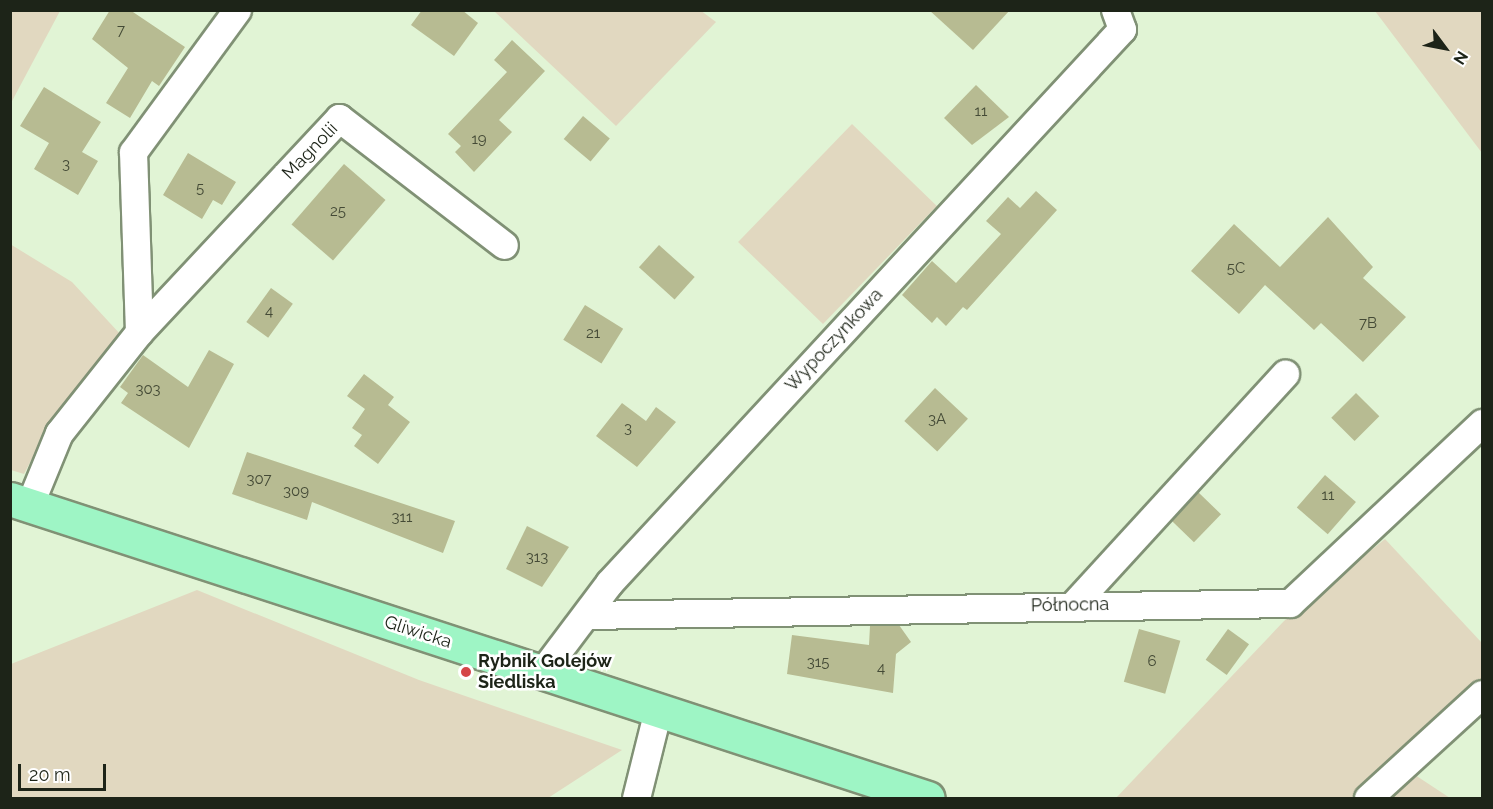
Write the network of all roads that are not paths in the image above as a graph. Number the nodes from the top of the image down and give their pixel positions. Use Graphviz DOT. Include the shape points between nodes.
graph roads {
  1 [pos="237,10"];
  2 [pos="1115,10"];
  3 [pos="504,245"];
  4 [pos="139,332"];
  5 [pos="1285,374"];
  6 [pos="1482,423"];
  7 [pos="20,502"];
  8 [pos="1072,605"];
  9 [pos="587,615"];
  10 [pos="542,672"];
  11 [pos="1482,694"];
  12 [pos="658,710"];
  13 [pos="636,798"];
  14 [pos="928,798"];
  15 [pos="1368,798"];
  1 -- 4 [label="street" via="133,152"];
  2 -- 9 [label="street, Wypoczynkowa" via="1122,29 609,583"];
  3 -- 4 [label="street, Magnolii" via="339,118"];
  4 -- 7 [label="street, Magnolii" via="58,433"];
  5 -- 8 [label="street"];
  6 -- 8 [label="street, Północna" via="1290,603"];
  7 -- 10 [label="main road, Gliwicka"];
  8 -- 9 [label="street, Północna"];
  9 -- 10 [label="street, Wypoczynkowa" via="559,643"];
  10 -- 12 [label="main road, Gliwicka"];
  11 -- 15 [label="street"];
  12 -- 13 [label="street"];
  12 -- 14 [label="main road, Gliwicka"];
}
